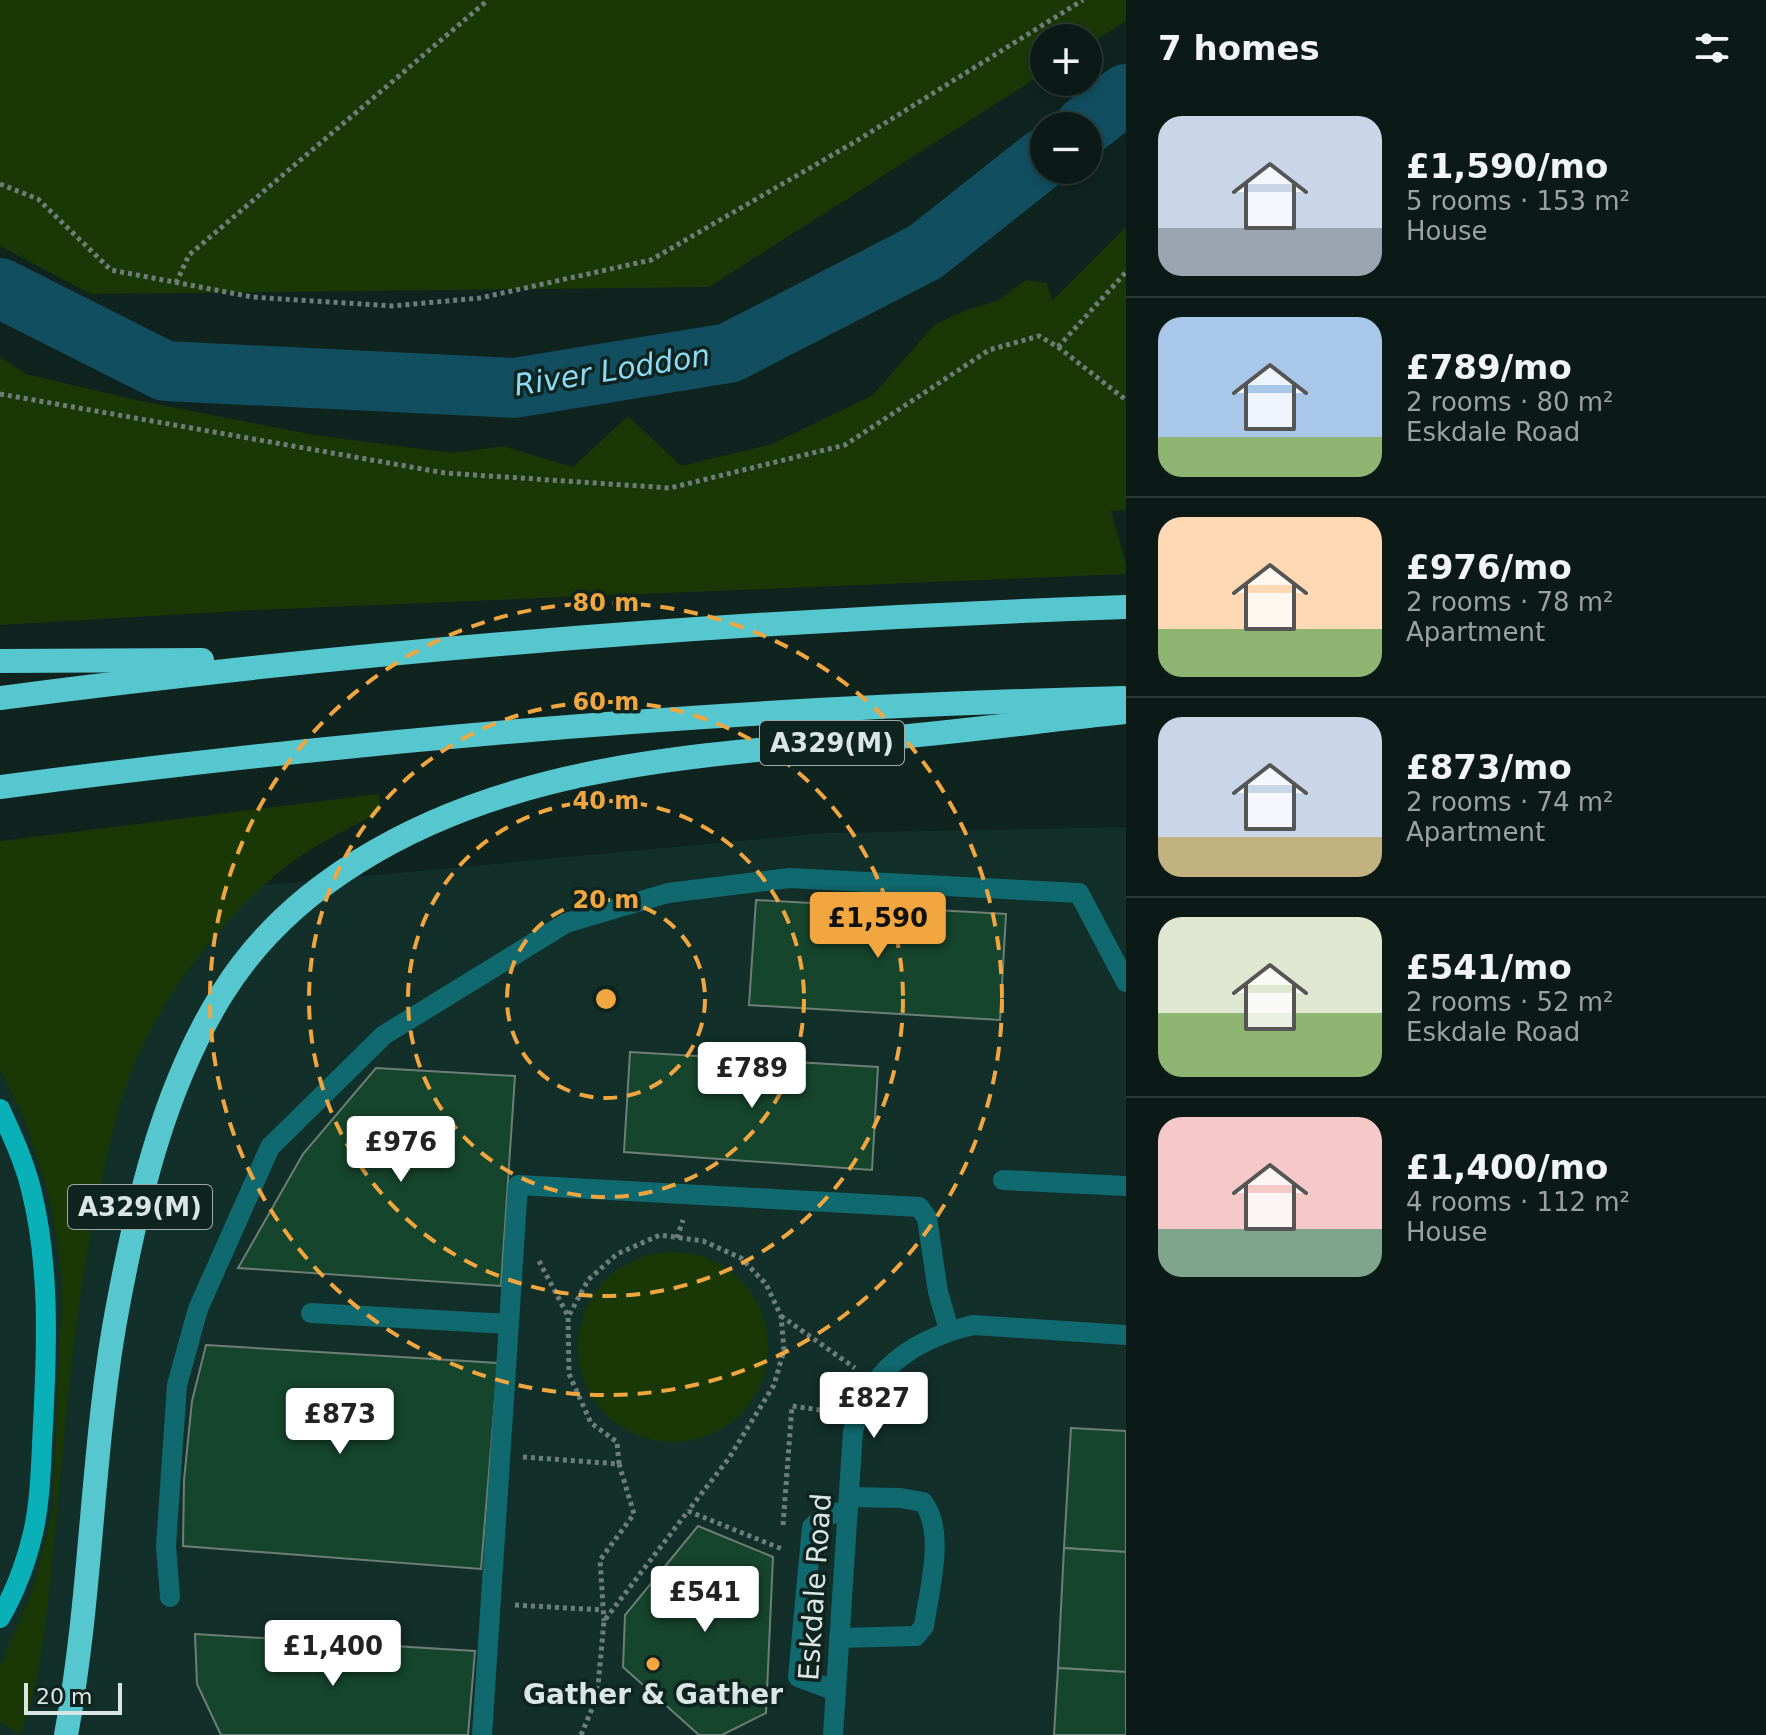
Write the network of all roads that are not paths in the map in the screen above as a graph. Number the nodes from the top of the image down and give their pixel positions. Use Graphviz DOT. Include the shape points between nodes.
graph roads {
  1 [pos="1126,607"];
  2 [pos="307,660"];
  3 [pos="0,661"];
  4 [pos="1126,697"];
  5 [pos="0,698"];
  6 [pos="1126,712"];
  7 [pos="0,787"];
  8 [pos="1126,982"];
  9 [pos="0,1109"];
  10 [pos="1003,1180"];
  11 [pos="1126,1186"];
  12 [pos="311,1313"];
  13 [pos="508,1324"];
  14 [pos="949,1330"];
  15 [pos="1126,1335"];
  16 [pos="848,1504"];
  17 [pos="170,1597"];
  18 [pos="0,1618"];
  19 [pos="839,1638"];
  20 [pos="836,1691"];
  21 [pos="66,1735"];
  22 [pos="482,1735"];
  23 [pos="833,1735"];
  1 -- 2 [label="highway" via="822,620"];
  2 -- 3 [label="highway"];
  2 -- 5 [label="highway"];
  4 -- 7 [label="highway, A329(M)" via="838,707 563,726"];
  6 -- 21 [label="highway, A329(M)" via="708,755 539,784 397,838 320,885 276,926 239,969 200,1033 163,1123 136,1222 114,1333"];
  8 -- 17 [label="street" via="1079,893 790,878 668,893 566,923 384,1035 270,1147 198,1309 177,1385 166,1546"];
  9 -- 18 [label="main road" via="20,1155 37,1219 46,1351 33,1532"];
  10 -- 11 [label="street"];
  12 -- 13 [label="street"];
  13 -- 14 [label="street" via="518,1185 919,1207 927,1218"];
  13 -- 22 [label="street"];
  14 -- 15 [label="street, Eskdale Road" via="973,1325"];
  14 -- 16 [label="street, Eskdale Road" via="897,1359 860,1405"];
  16 -- 19 [label="street, Eskdale Road"];
  16 -- 19 [label="street" via="900,1498 923,1502 936,1532 924,1626 916,1636"];
  16 -- 20 [label="street" via="812,1527 798,1677"];
  19 -- 20 [label="street, Eskdale Road"];
  20 -- 23 [label="street, Eskdale Road"];
}
